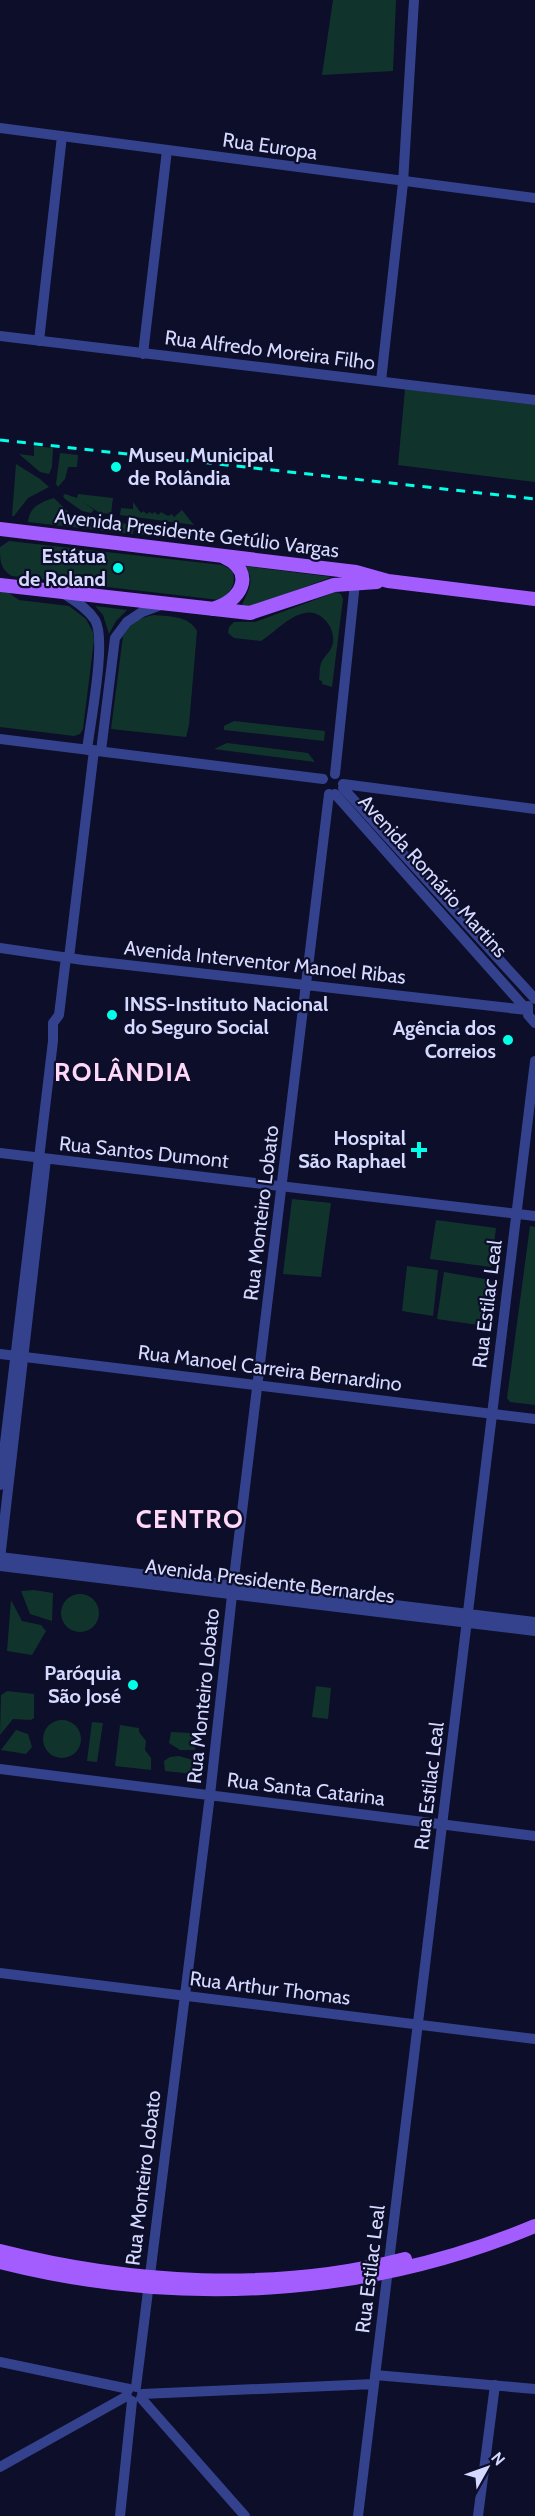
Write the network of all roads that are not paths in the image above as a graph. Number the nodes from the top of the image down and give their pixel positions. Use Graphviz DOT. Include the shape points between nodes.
graph roads {
  1 [pos="414,0"];
  2 [pos="0,128"];
  3 [pos="62,136"];
  4 [pos="167,150"];
  5 [pos="403,183"];
  6 [pos="535,198"];
  7 [pos="0,336"];
  8 [pos="39,341"];
  9 [pos="143,354"];
  10 [pos="381,381"];
  11 [pos="535,400"];
  12 [pos="0,528"];
  13 [pos="16,530"];
  14 [pos="0,537"];
  15 [pos="218,554"];
  16 [pos="0,576"];
  17 [pos="388,581"];
  18 [pos="356,583"];
  19 [pos="0,585"];
  20 [pos="40,590"];
  21 [pos="63,593"];
  22 [pos="535,599"];
  23 [pos="161,605"];
  24 [pos="207,610"];
  25 [pos="0,739"];
  26 [pos="94,750"];
  27 [pos="335,774"];
  28 [pos="323,779"];
  29 [pos="338,790"];
  30 [pos="535,809"];
  31 [pos="418,878"];
  32 [pos="0,948"];
  33 [pos="68,958"];
  34 [pos="306,983"];
  35 [pos="535,999"];
  36 [pos="527,1010"];
  37 [pos="535,1023"];
  38 [pos="535,1061"];
  39 [pos="0,1153"];
  40 [pos="42,1158"];
  41 [pos="282,1186"];
  42 [pos="516,1213"];
  43 [pos="535,1216"];
  44 [pos="0,1354"];
  45 [pos="20,1356"];
  46 [pos="257,1384"];
  47 [pos="491,1414"];
  48 [pos="535,1419"];
  49 [pos="0,1485"];
  50 [pos="0,1558"];
  51 [pos="0,1566"];
  52 [pos="103,1574"];
  53 [pos="232,1591"];
  54 [pos="468,1618"];
  55 [pos="535,1622"];
  56 [pos="535,1631"];
  57 [pos="0,1769"];
  58 [pos="210,1795"];
  59 [pos="443,1825"];
  60 [pos="535,1836"];
  61 [pos="0,1973"];
  62 [pos="183,1995"];
  63 [pos="418,2025"];
  64 [pos="535,2039"];
  65 [pos="535,2217"];
  66 [pos="535,2226"];
  67 [pos="473,2245"];
  68 [pos="0,2251"];
  69 [pos="0,2262"];
  70 [pos="388,2268"];
  71 [pos="53,2270"];
  72 [pos="149,2283"];
  73 [pos="0,2362"];
  74 [pos="374,2380"];
  75 [pos="495,2385"];
  76 [pos="535,2389"];
  77 [pos="135,2394"];
  78 [pos="0,2467"];
  79 [pos="120,2516"];
  80 [pos="245,2516"];
  81 [pos="358,2516"];
  82 [pos="478,2516"];
  1 -- 5 [label="street"];
  2 -- 3 [label="street, Rua Europa"];
  3 -- 4 [label="street, Rua Europa"];
  3 -- 8 [label="street"];
  4 -- 5 [label="street, Rua Europa"];
  4 -- 9 [label="street"];
  5 -- 6 [label="street, Rua Europa"];
  5 -- 10 [label="street"];
  7 -- 8 [label="street, Rua Alfredo Moreira Filho"];
  8 -- 9 [label="street, Rua Alfredo Moreira Filho"];
  9 -- 10 [label="street, Rua Alfredo Moreira Filho"];
  10 -- 11 [label="street, Rua Alfredo Moreira Filho"];
  12 -- 13 [label="main road, Avenida Presidente Getúlio Vargas"];
  13 -- 14 [label="main road"];
  13 -- 15 [label="main road, Avenida Presidente Getúlio Vargas"];
  15 -- 17 [label="main road, Avenida Presidente Getúlio Vargas" via="356,572"];
  15 -- 24 [label="main road" via="238,567 242,584 230,602"];
  16 -- 20 [label="main road"];
  17 -- 18 [label="main road, Avenida Presidente Getúlio Vargas"];
  17 -- 22 [label="main road, Avenida Presidente Getúlio Vargas"];
  18 -- 24 [label="main road, Avenida Presidente Getúlio Vargas" via="320,588 250,613"];
  18 -- 27 [label="street"];
  19 -- 20 [label="main road, Avenida Presidente Getúlio Vargas"];
  20 -- 21 [label="main road, Avenida Presidente Getúlio Vargas"];
  21 -- 23 [label="main road, Avenida Presidente Getúlio Vargas"];
  21 -- 26 [label="street" via="96,622 101,641"];
  23 -- 24 [label="main road, Avenida Presidente Getúlio Vargas"];
  23 -- 26 [label="street" via="127,622 115,638"];
  25 -- 26 [label="street"];
  26 -- 28 [label="street"];
  26 -- 33 [label="street"];
  27 -- 28 [label="street"];
  27 -- 29 [label="street, Avenida Romário Martins" via="339,776"];
  28 -- 29 [label="street" via="323,788"];
  29 -- 30 [label="street"];
  29 -- 31 [label="street, Avenida Romário Martins"];
  29 -- 34 [label="street, Rua Monteiro Lobato"];
  31 -- 35 [label="street, Avenida Romário Martins"];
  31 -- 36 [label="street, Avenida Romário Martins"];
  32 -- 33 [label="street, Avenida Interventor Manoel Ribas"];
  33 -- 34 [label="street, Avenida Interventor Manoel Ribas"];
  33 -- 40 [label="street" via="59,1015 53,1023"];
  34 -- 36 [label="street, Avenida Interventor Manoel Ribas"];
  34 -- 41 [label="street, Rua Monteiro Lobato"];
  35 -- 36 [label="street"];
  36 -- 37 [label="street, Avenida Romário Martins"];
  38 -- 42 [label="street, Rua Estilac Leal"];
  39 -- 40 [label="street, Rua Santos Dumont"];
  40 -- 41 [label="street, Rua Santos Dumont"];
  40 -- 45 [label="street"];
  41 -- 42 [label="street, Rua Santos Dumont"];
  41 -- 46 [label="street, Rua Monteiro Lobato"];
  42 -- 43 [label="street, Rua Santos Dumont"];
  42 -- 47 [label="street, Rua Estilac Leal"];
  44 -- 45 [label="street, Rua Manoel Carreira Bernardino"];
  45 -- 46 [label="street, Rua Manoel Carreira Bernardino"];
  45 -- 49 [label="street"];
  45 -- 50 [label="street"];
  46 -- 47 [label="street, Rua Manoel Carreira Bernardino"];
  46 -- 53 [label="street, Rua Monteiro Lobato"];
  47 -- 48 [label="street, Rua Manoel Carreira Bernardino"];
  47 -- 54 [label="street, Rua Estilac Leal"];
  50 -- 52 [label="street"];
  51 -- 52 [label="street, Avenida Presidente Bernardes"];
  52 -- 53 [label="street, Avenida Presidente Bernardes"];
  53 -- 54 [label="street, Avenida Presidente Bernardes"];
  53 -- 58 [label="street, Rua Monteiro Lobato"];
  54 -- 55 [label="street, Avenida Presidente Bernardes"];
  54 -- 56 [label="street, Avenida Presidente Bernardes"];
  54 -- 59 [label="street, Rua Estilac Leal"];
  57 -- 58 [label="street, Rua Santa Catarina"];
  58 -- 59 [label="street, Rua Santa Catarina"];
  58 -- 62 [label="street, Rua Monteiro Lobato"];
  59 -- 60 [label="street, Rua Santa Catarina"];
  59 -- 63 [label="street, Rua Estilac Leal"];
  61 -- 62 [label="street, Rua Arthur Thomas"];
  62 -- 63 [label="street, Rua Arthur Thomas"];
  62 -- 72 [label="street, Rua Monteiro Lobato"];
  63 -- 64 [label="street, Rua Arthur Thomas"];
  63 -- 70 [label="street, Rua Estilac Leal"];
  65 -- 67 [label="main road"];
  66 -- 67 [label="main road"];
  67 -- 70 [label="main road"];
  68 -- 71 [label="main road"];
  69 -- 71 [label="main road"];
  70 -- 72 [label="main road" via="237,2285"];
  70 -- 74 [label="street, Rua Estilac Leal"];
  71 -- 72 [label="main road"];
  72 -- 77 [label="street, Rua Monteiro Lobato"];
  73 -- 77 [label="street"];
  74 -- 75 [label="street"];
  74 -- 77 [label="street"];
  74 -- 81 [label="street, Rua Estilac Leal"];
  75 -- 76 [label="street"];
  75 -- 82 [label="street"];
  77 -- 78 [label="street"];
  77 -- 79 [label="street, Rua Monteiro Lobato"];
  77 -- 80 [label="street"];
}
